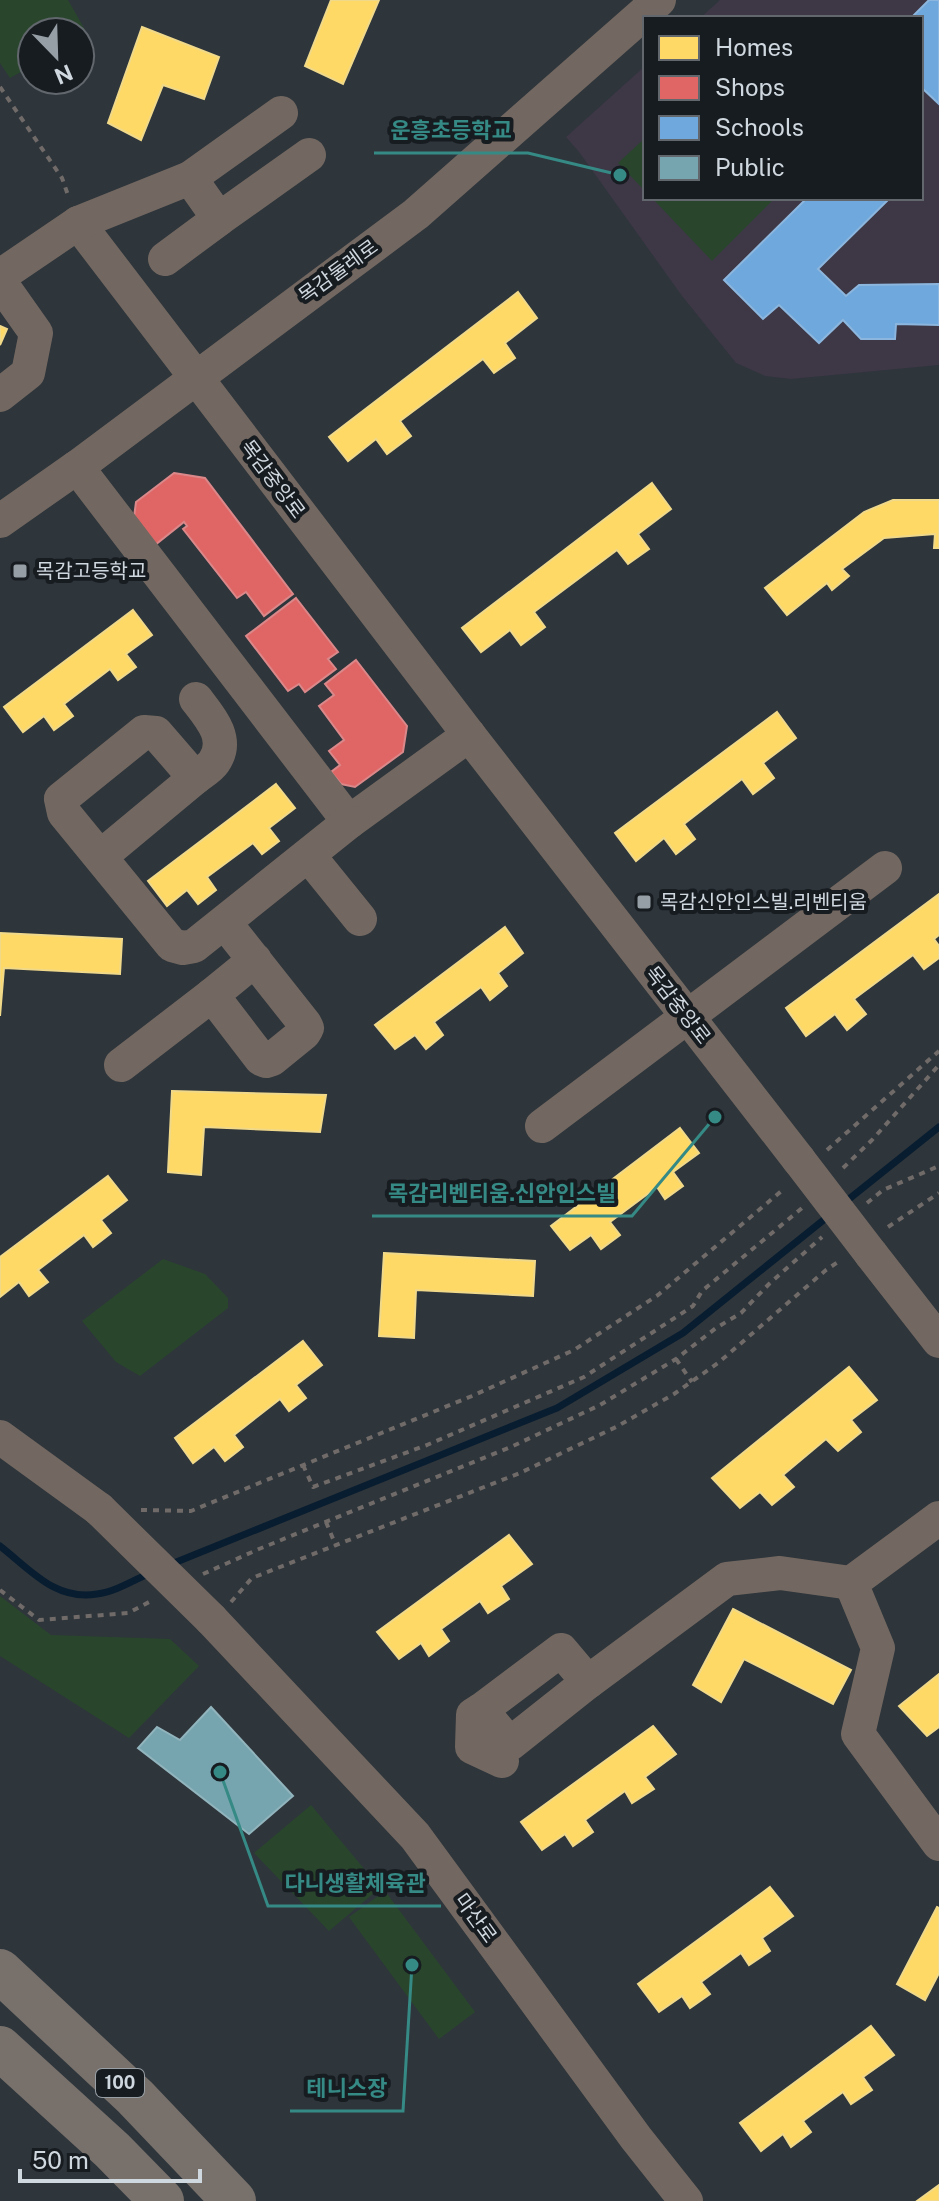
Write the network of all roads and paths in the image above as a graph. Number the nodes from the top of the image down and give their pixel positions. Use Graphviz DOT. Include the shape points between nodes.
graph roads {
  1 [pos="659,0"];
  2 [pos="0,87"];
  3 [pos="281,113"];
  4 [pos="309,155"];
  5 [pos="190,178"];
  6 [pos="219,219"];
  7 [pos="78,223"];
  8 [pos="165,259"];
  9 [pos="0,276"];
  10 [pos="0,282"];
  11 [pos="195,377"];
  12 [pos="0,395"];
  13 [pos="77,467"];
  14 [pos="0,521"];
  15 [pos="196,699"];
  16 [pos="469,735"];
  17 [pos="195,778"];
  18 [pos="349,822"];
  19 [pos="309,856"];
  20 [pos="100,857"];
  21 [pos="885,868"];
  22 [pos="360,919"];
  23 [pos="225,923"];
  24 [pos="255,960"];
  25 [pos="212,995"];
  26 [pos="687,1017"];
  27 [pos="939,1051"];
  28 [pos="121,1065"];
  29 [pos="939,1065"];
  30 [pos="542,1126"];
  31 [pos="939,1166"];
  32 [pos="802,1168"];
  33 [pos="840,1171"];
  34 [pos="939,1193"];
  35 [pos="808,1202"];
  36 [pos="858,1210"];
  37 [pos="833,1229"];
  38 [pos="869,1246"];
  39 [pos="939,1341"];
  40 [pos="676,1359"];
  41 [pos="692,1382"];
  42 [pos="0,1437"];
  43 [pos="302,1464"];
  44 [pos="99,1509"];
  45 [pos="939,1518"];
  46 [pos="326,1522"];
  47 [pos="336,1546"];
  48 [pos="198,1577"];
  49 [pos="851,1583"];
  50 [pos="0,1590"];
  51 [pos="156,1598"];
  52 [pos="212,1620"];
  53 [pos="502,1761"];
  54 [pos="935,1830"];
  55 [pos="0,1971"];
  56 [pos="0,2048"];
  57 [pos="162,2201"];
  58 [pos="234,2201"];
  59 [pos="686,2201"];
  1 -- 11 [label="street, 목감둘레로" via="416,214"];
  2 -- 7 [label="path" via="62,178"];
  3 -- 5 [label="street"];
  4 -- 6 [label="street"];
  5 -- 6 [label="street"];
  5 -- 7 [label="street"];
  6 -- 8 [label="street"];
  7 -- 9 [label="street"];
  7 -- 11 [label="street, 목감중앙로"];
  10 -- 12 [label="street" via="36,333 28,373"];
  11 -- 13 [label="street, 목감둘레로"];
  11 -- 16 [label="street, 목감중앙로"];
  13 -- 14 [label="street, 목감둘레로"];
  13 -- 18 [label="street"];
  15 -- 17 [label="street" via="217,727 221,745 214,762"];
  16 -- 18 [label="street"];
  16 -- 26 [label="street, 목감중앙로"];
  17 -- 20 [label="street"];
  17 -- 20 [label="street" via="156,733 144,732 61,799 64,813"];
  18 -- 19 [label="street"];
  19 -- 22 [label="street"];
  19 -- 23 [label="street"];
  20 -- 23 [label="street" via="172,945 194,946"];
  21 -- 26 [label="street"];
  23 -- 24 [label="street"];
  24 -- 25 [label="street"];
  24 -- 25 [label="street" via="307,1028 283,1051 261,1059"];
  25 -- 28 [label="street"];
  26 -- 30 [label="street"];
  26 -- 32 [label="street, 목감중앙로"];
  27 -- 32 [label="path"];
  29 -- 33 [label="path"];
  31 -- 36 [label="path" via="883,1190"];
  32 -- 38 [label="street, 목감중앙로, bridge"];
  32 -- 43 [label="path" via="658,1295 574,1350"];
  34 -- 38 [label="path"];
  35 -- 43 [label="path" via="702,1291 693,1306 584,1377 313,1487"];
  37 -- 40 [label="path" via="741,1313"];
  38 -- 39 [label="street"];
  38 -- 41 [label="path" via="826,1270"];
  40 -- 41 [label="path"];
  40 -- 46 [label="path" via="600,1405"];
  41 -- 47 [label="path" via="616,1427 520,1473"];
  42 -- 44 [label="street"];
  43 -- 44 [label="path" via="191,1511"];
  44 -- 52 [label="street, 마산로, bridge"];
  45 -- 49 [label="street"];
  46 -- 47 [label="path"];
  46 -- 48 [label="path"];
  47 -- 52 [label="path" via="252,1578"];
  49 -- 53 [label="street" via="780,1573 727,1579 510,1744 481,1710 473,1715 472,1747"];
  49 -- 54 [label="street" via="878,1648 858,1734"];
  50 -- 51 [label="path" via="39,1620 128,1613"];
  52 -- 59 [label="street, 마산로" via="415,1836"];
  55 -- 58 [label="highway, 100" via="135,2097"];
  56 -- 57 [label="highway, 100"];
}
